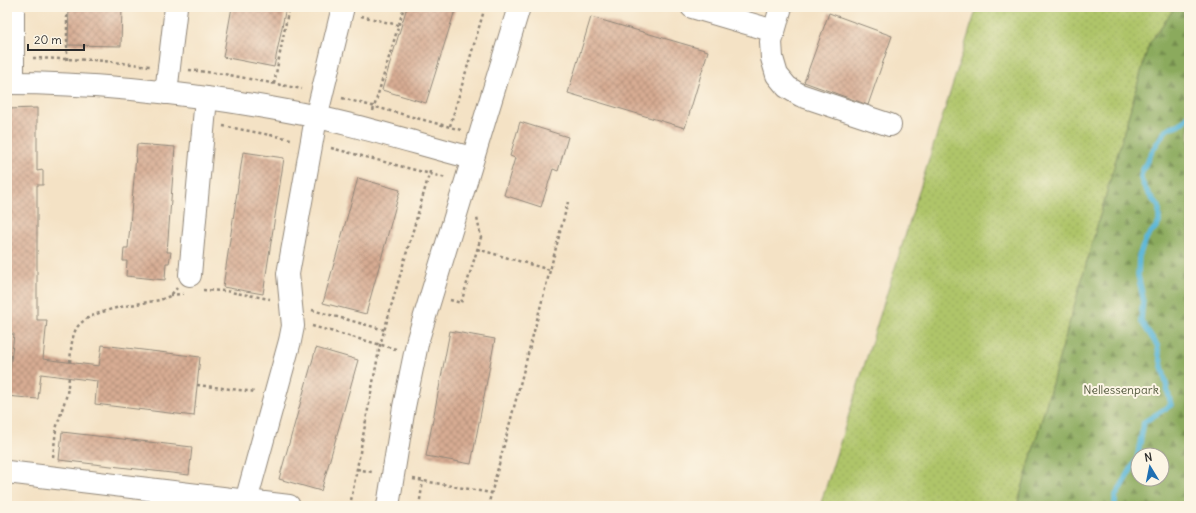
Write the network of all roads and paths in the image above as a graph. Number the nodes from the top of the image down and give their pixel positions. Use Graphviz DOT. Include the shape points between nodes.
graph roads {
  1 [pos="13,7"];
  2 [pos="67,7"];
  3 [pos="176,7"];
  4 [pos="289,7"];
  5 [pos="343,7"];
  6 [pos="404,7"];
  7 [pos="485,7"];
  8 [pos="518,7"];
  9 [pos="692,7"];
  10 [pos="782,7"];
  11 [pos="774,31"];
  12 [pos="67,60"];
  13 [pos="10,83"];
  14 [pos="274,84"];
  15 [pos="166,93"];
  16 [pos="206,98"];
  17 [pos="316,118"];
  18 [pos="203,122"];
  19 [pos="444,125"];
  20 [pos="890,125"];
  21 [pos="450,126"];
  22 [pos="368,131"];
  23 [pos="311,143"];
  24 [pos="437,149"];
  25 [pos="472,158"];
  26 [pos="430,173"];
  27 [pos="464,182"];
  28 [pos="568,202"];
  29 [pos="477,249"];
  30 [pos="550,270"];
  31 [pos="190,275"];
  32 [pos="292,320"];
  33 [pos="380,345"];
  34 [pos="414,355"];
  35 [pos="70,362"];
  36 [pos="69,377"];
  37 [pos="197,385"];
  38 [pos="276,394"];
  39 [pos="357,469"];
  40 [pos="7,472"];
  41 [pos="393,476"];
  42 [pos="51,477"];
  43 [pos="423,481"];
  44 [pos="491,493"];
  45 [pos="246,501"];
  46 [pos="289,506"];
  47 [pos="350,506"];
  48 [pos="388,506"];
  49 [pos="419,506"];
  50 [pos="488,506"];
  1 -- 13 [label="lane"];
  2 -- 12 [label="path"];
  3 -- 15 [label="lane"];
  4 -- 14 [label="path"];
  5 -- 17 [label="lane"];
  6 -- 22 [label="path"];
  7 -- 21 [label="path"];
  8 -- 25 [label="lane"];
  9 -- 11 [label="lane"];
  10 -- 11 [label="lane"];
  11 -- 20 [label="lane" via="771,42 772,58 777,75 786,87 800,95"];
  13 -- 15 [label="lane" via="44,83"];
  15 -- 16 [label="lane"];
  16 -- 17 [label="lane"];
  16 -- 18 [label="lane"];
  17 -- 22 [label="lane"];
  17 -- 23 [label="lane"];
  18 -- 23 [label="path"];
  18 -- 31 [label="lane"];
  19 -- 24 [label="path"];
  22 -- 24 [label="lane"];
  23 -- 26 [label="path"];
  23 -- 32 [label="lane" via="288,274"];
  24 -- 25 [label="lane"];
  24 -- 26 [label="path"];
  25 -- 27 [label="lane"];
  26 -- 27 [label="path"];
  26 -- 33 [label="path"];
  27 -- 34 [label="lane"];
  28 -- 30 [label="path"];
  29 -- 30 [label="path"];
  30 -- 44 [label="path"];
  31 -- 35 [label="path" via="170,296 93,315 82,322 76,328"];
  32 -- 33 [label="path"];
  32 -- 38 [label="lane" via="290,341"];
  33 -- 34 [label="path"];
  33 -- 39 [label="path"];
  34 -- 41 [label="lane"];
  36 -- 42 [label="path" via="67,394 56,428"];
  37 -- 38 [label="path"];
  38 -- 45 [label="lane"];
  39 -- 41 [label="path"];
  39 -- 47 [label="path"];
  40 -- 42 [label="lane"];
  41 -- 43 [label="path"];
  41 -- 48 [label="lane"];
  42 -- 45 [label="lane"];
  43 -- 44 [label="path"];
  43 -- 49 [label="path"];
  44 -- 50 [label="path"];
  45 -- 46 [label="lane"];
}
